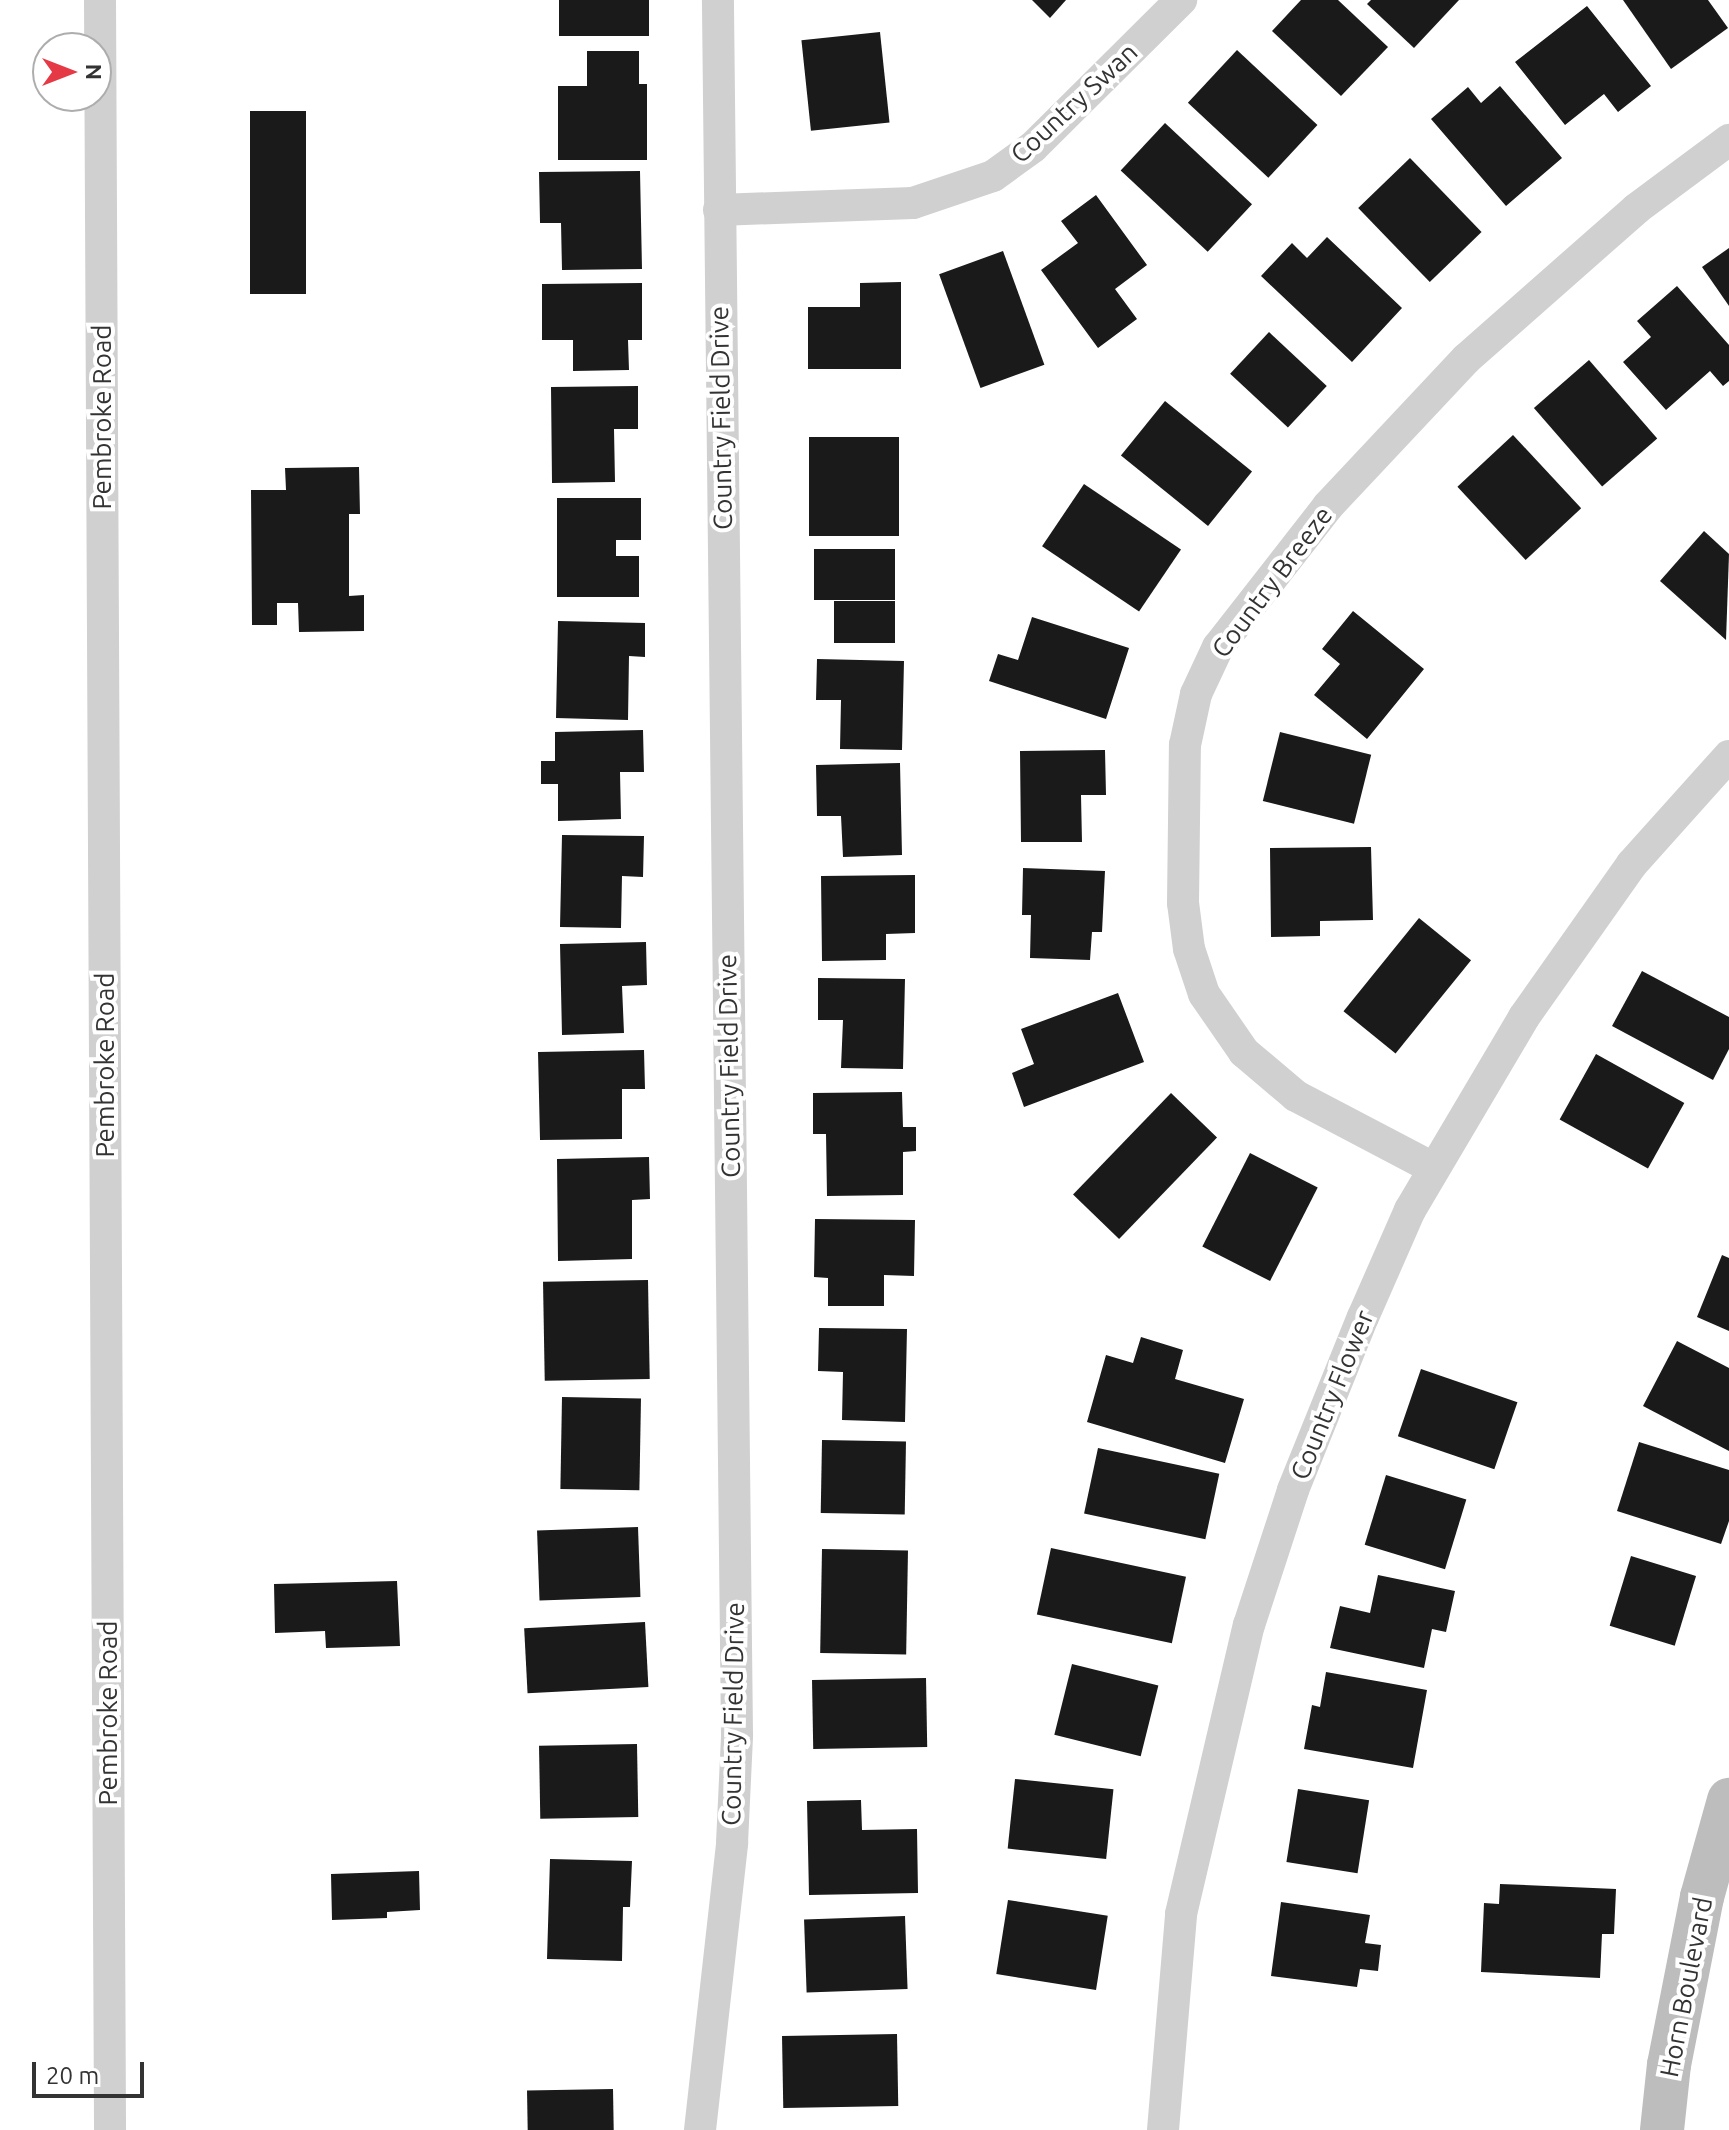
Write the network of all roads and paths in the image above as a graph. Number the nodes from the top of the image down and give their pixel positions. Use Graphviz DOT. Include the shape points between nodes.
graph roads {
  1 [pos="100,0"];
  2 [pos="718,0"];
  3 [pos="1181,0"];
  4 [pos="1729,140"];
  5 [pos="719,210"];
  6 [pos="1729,756"];
  7 [pos="1433,1168"];
  8 [pos="1729,1800"];
  9 [pos="110,2130"];
  10 [pos="700,2130"];
  11 [pos="1163,2130"];
  12 [pos="1662,2130"];
  1 -- 9 [label="street, Pembroke Road"];
  2 -- 5 [label="street, Country Field Drive"];
  3 -- 5 [label="street, Country Swan" via="1033,147 993,176 913,203"];
  4 -- 7 [label="street, Country Breeze" via="1636,209 1466,359 1328,506 1218,647 1196,694 1185,745 1183,903 1189,949 1204,994 1244,1052 1296,1096"];
  5 -- 10 [label="street, Country Field Drive" via="737,1735 732,1843"];
  6 -- 7 [label="street, Country Flower" via="1632,864 1524,1017"];
  7 -- 11 [label="street, Country Flower" via="1369,1304 1299,1475 1249,1625 1181,1914"];
  8 -- 12 [label="street, Horn Boulevard" via="1702,1897 1669,2065"];
}
